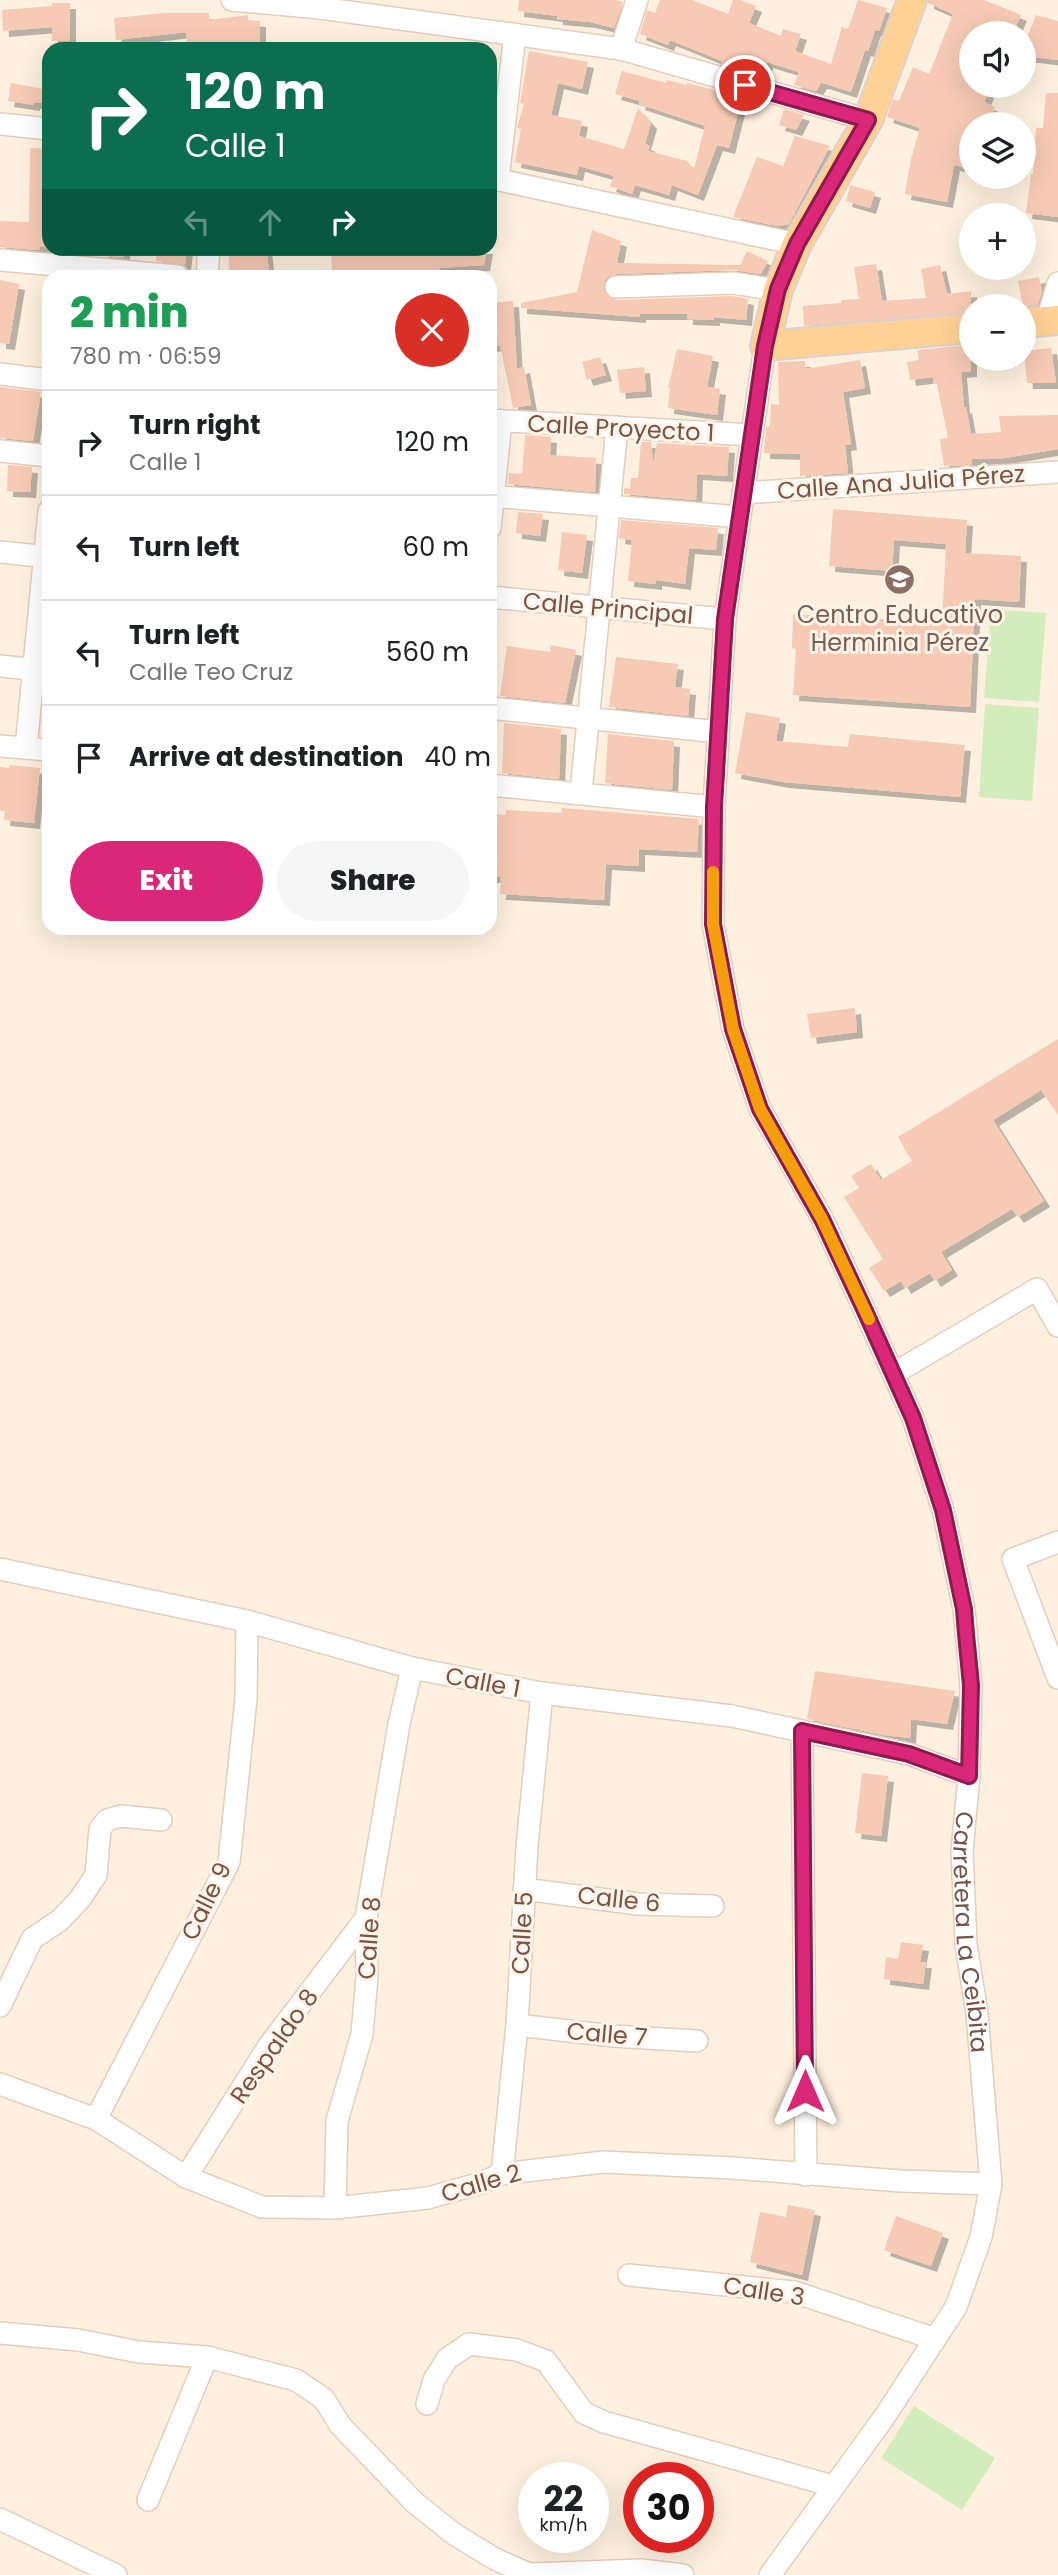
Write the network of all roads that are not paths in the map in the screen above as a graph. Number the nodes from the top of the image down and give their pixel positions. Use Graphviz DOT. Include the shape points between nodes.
graph roads {
  1 [pos="232,0"];
  2 [pos="636,0"];
  3 [pos="912,0"];
  4 [pos="321,4"];
  5 [pos="514,34"];
  6 [pos="621,49"];
  7 [pos="868,120"];
  8 [pos="0,124"];
  9 [pos="42,128"];
  10 [pos="497,157"];
  11 [pos="497,180"];
  12 [pos="797,244"];
  13 [pos="0,260"];
  14 [pos="111,270"];
  15 [pos="1058,283"];
  16 [pos="616,287"];
  17 [pos="778,289"];
  18 [pos="1043,322"];
  19 [pos="959,329"];
  20 [pos="765,346"];
  21 [pos="0,374"];
  22 [pos="42,379"];
  23 [pos="497,421"];
  24 [pos="617,427"];
  25 [pos="752,435"];
  26 [pos="0,451"];
  27 [pos="42,455"];
  28 [pos="1058,472"];
  29 [pos="744,493"];
  30 [pos="497,496"];
  31 [pos="610,505"];
  32 [pos="740,517"];
  33 [pos="0,552"];
  34 [pos="42,557"];
  35 [pos="497,598"];
  36 [pos="600,607"];
  37 [pos="725,619"];
  38 [pos="42,647"];
  39 [pos="0,666"];
  40 [pos="41,670"];
  41 [pos="497,709"];
  42 [pos="589,719"];
  43 [pos="718,732"];
  44 [pos="0,746"];
  45 [pos="26,748"];
  46 [pos="42,749"];
  47 [pos="497,786"];
  48 [pos="581,792"];
  49 [pos="714,807"];
  50 [pos="1058,1326"];
  51 [pos="893,1374"];
  52 [pos="1058,1542"];
  53 [pos="0,1569"];
  54 [pos="247,1621"];
  55 [pos="412,1668"];
  56 [pos="1058,1678"];
  57 [pos="542,1693"];
  58 [pos="802,1731"];
  59 [pos="969,1776"];
  60 [pos="161,1820"];
  61 [pos="524,1889"];
  62 [pos="713,1906"];
  63 [pos="366,1918"];
  64 [pos="0,2006"];
  65 [pos="517,2025"];
  66 [pos="697,2041"];
  67 [pos="0,2084"];
  68 [pos="96,2119"];
  69 [pos="502,2174"];
  70 [pos="806,2175"];
  71 [pos="186,2177"];
  72 [pos="991,2183"];
  73 [pos="335,2208"];
  74 [pos="629,2274"];
  75 [pos="0,2333"];
  76 [pos="935,2339"];
  77 [pos="207,2357"];
  78 [pos="427,2404"];
  79 [pos="833,2486"];
  80 [pos="148,2500"];
  81 [pos="0,2519"];
  82 [pos="84,2567"];
  83 [pos="116,2575"];
  84 [pos="683,2575"];
  85 [pos="770,2575"];
  1 -- 4 [label="street"];
  2 -- 6 [label="street"];
  3 -- 7 [label="main road, Carretera La Ceibita"];
  4 -- 5 [label="street"];
  5 -- 6 [label="street"];
  5 -- 10 [label="street"];
  6 -- 7 [label="street"];
  7 -- 12 [label="main road, Carretera La Ceibita"];
  8 -- 9 [label="street"];
  11 -- 12 [label="street"];
  12 -- 17 [label="main road, Carretera La Ceibita"];
  13 -- 14 [label="street"];
  15 -- 18 [label="street"];
  16 -- 17 [label="street" via="733,283"];
  17 -- 20 [label="main road, Carretera La Ceibita"];
  19 -- 20 [label="main road"];
  20 -- 25 [label="street, Carretera La Ceibita"];
  21 -- 22 [label="street"];
  23 -- 24 [label="street, Calle Proyecto 1"];
  24 -- 25 [label="street, Calle Proyecto 1"];
  24 -- 31 [label="street"];
  25 -- 29 [label="street, Carretera La Ceibita"];
  26 -- 27 [label="street"];
  28 -- 29 [label="street, Calle Ana Julia Pérez"];
  29 -- 32 [label="street, Carretera La Ceibita"];
  30 -- 31 [label="street"];
  31 -- 32 [label="street"];
  31 -- 36 [label="street"];
  32 -- 37 [label="street, Carretera La Ceibita"];
  33 -- 34 [label="street"];
  35 -- 36 [label="street, Calle Principal"];
  36 -- 37 [label="street, Calle Principal"];
  36 -- 42 [label="street"];
  37 -- 43 [label="street, Carretera La Ceibita"];
  38 -- 40 [label="street"];
  39 -- 40 [label="street"];
  40 -- 45 [label="street"];
  41 -- 42 [label="street"];
  42 -- 43 [label="street"];
  42 -- 48 [label="street"];
  43 -- 49 [label="street, Carretera La Ceibita"];
  44 -- 45 [label="street"];
  45 -- 46 [label="street"];
  47 -- 48 [label="street"];
  48 -- 49 [label="street"];
  49 -- 51 [label="street, Carretera La Ceibita" via="713,924 733,1029 760,1109 822,1219"];
  50 -- 51 [label="street" via="1037,1289"];
  51 -- 59 [label="street, Carretera La Ceibita" via="913,1418 957,1570 971,1685"];
  52 -- 56 [label="street" via="1013,1559"];
  53 -- 54 [label="street, Calle 1"];
  54 -- 55 [label="street, Calle 1"];
  54 -- 68 [label="street, Calle 9" via="246,1699 229,1863"];
  55 -- 57 [label="street, Calle 1"];
  55 -- 63 [label="street, Calle 8"];
  57 -- 58 [label="street, Calle 1" via="732,1716"];
  57 -- 61 [label="street, Calle 5"];
  58 -- 59 [label="street, Calle 1" via="909,1754"];
  58 -- 70 [label="street"];
  59 -- 72 [label="street, Carretera La Ceibita" via="962,1851 966,1944 977,2013"];
  60 -- 64 [label="street" via="121,1816 107,1820 100,1829 96,1875 60,1920 32,1939"];
  61 -- 62 [label="street, Calle 6" via="638,1904"];
  61 -- 65 [label="street, Calle 5"];
  63 -- 71 [label="street, Respaldo 8" via="268,2047"];
  63 -- 73 [label="street, Calle 8" via="362,2034 337,2121"];
  65 -- 66 [label="street, Calle 7"];
  65 -- 69 [label="street, Calle 5"];
  67 -- 68 [label="street, Calle 2"];
  68 -- 71 [label="street, Calle 2"];
  69 -- 70 [label="street, Calle 2" via="603,2162"];
  69 -- 73 [label="street, Calle 2" via="428,2198"];
  70 -- 72 [label="street, Calle 2"];
  71 -- 73 [label="street, Calle 2" via="262,2207"];
  72 -- 76 [label="street, Carretera La Ceibita" via="981,2238 956,2307"];
  74 -- 76 [label="street, Calle 3" via="794,2292"];
  75 -- 77 [label="street" via="78,2340 139,2353"];
  76 -- 79 [label="street, Carretera La Ceibita" via="886,2416"];
  77 -- 80 [label="street"];
  77 -- 84 [label="street" via="296,2381 324,2399 340,2425 414,2502 495,2559 529,2574 641,2570"];
  78 -- 79 [label="street" via="447,2359 470,2344 517,2350 545,2361 584,2413 604,2422"];
  79 -- 85 [label="street, Carretera La Ceibita"];
  81 -- 82 [label="street"];
  82 -- 83 [label="street"];
}
